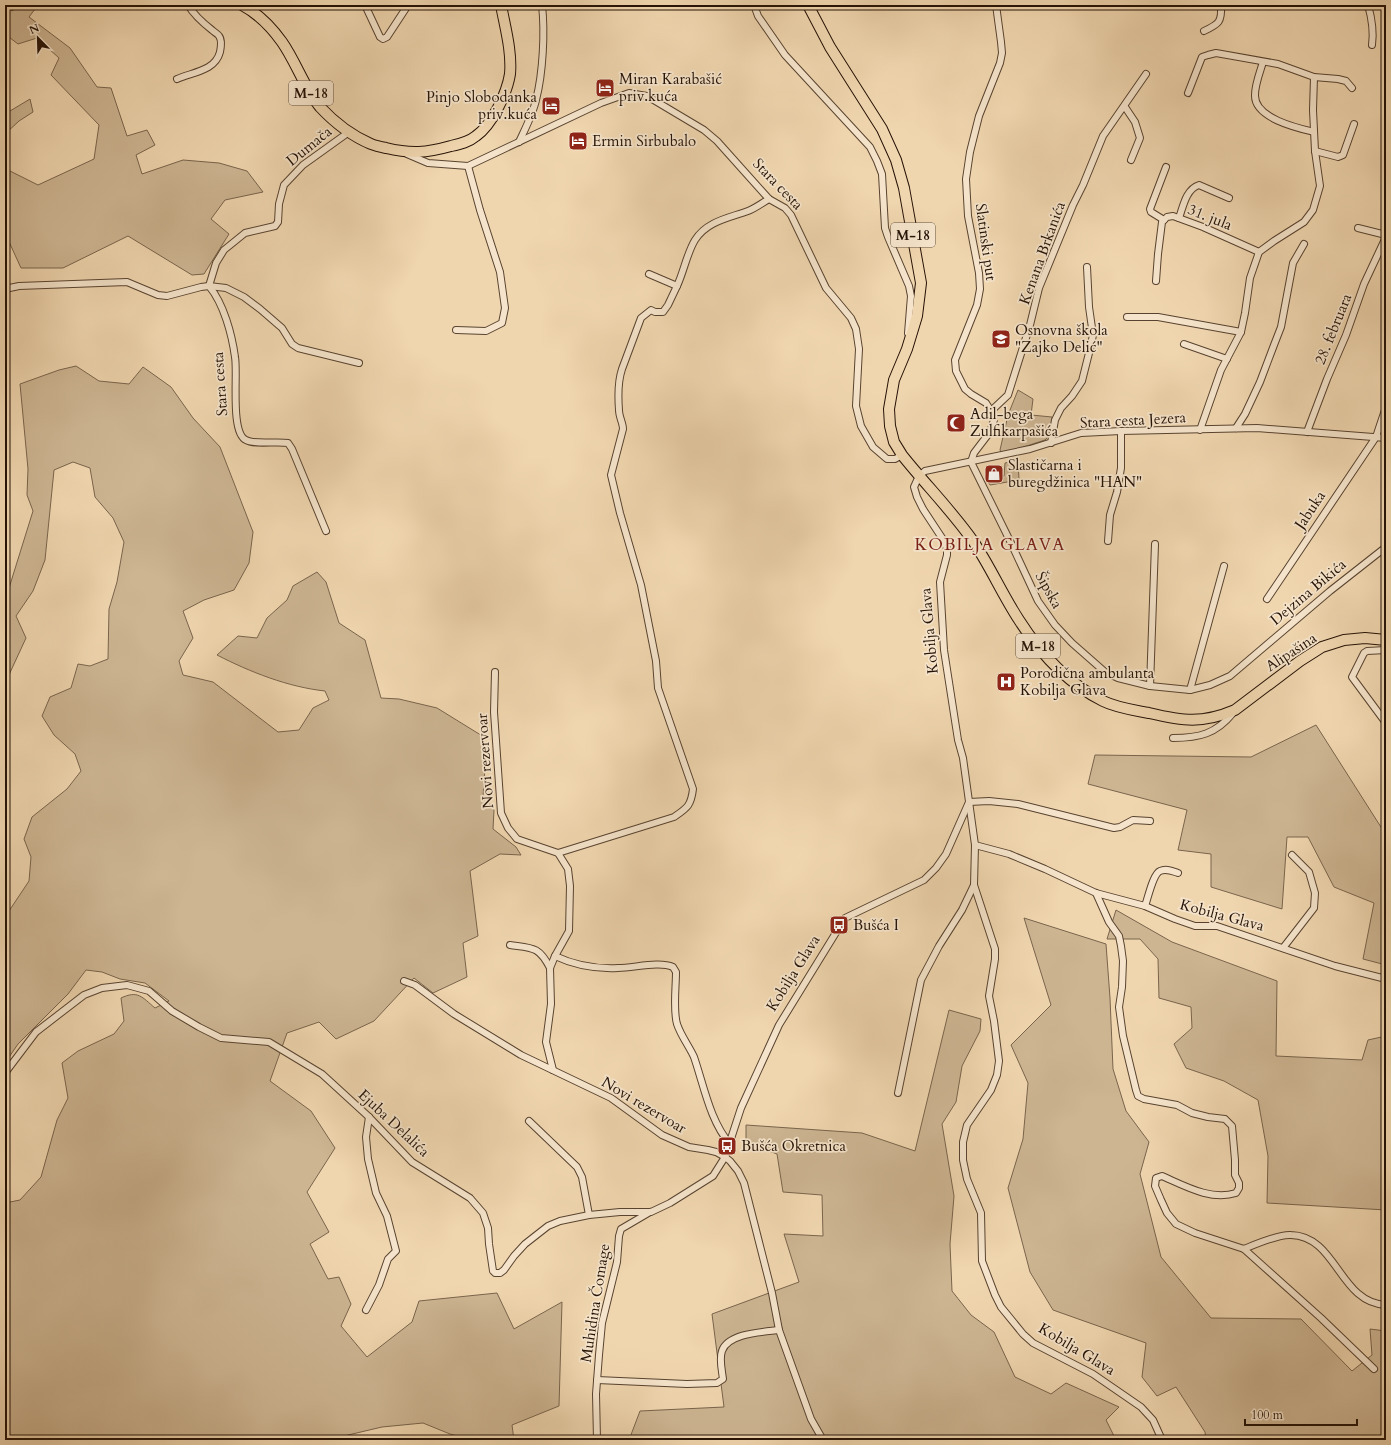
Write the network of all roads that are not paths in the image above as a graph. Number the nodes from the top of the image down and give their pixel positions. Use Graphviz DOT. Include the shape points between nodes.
graph roads {
  1 [pos="188,5"];
  2 [pos="242,5"];
  3 [pos="365,5"];
  4 [pos="408,5"];
  5 [pos="501,5"];
  6 [pos="542,5"];
  7 [pos="754,5"];
  8 [pos="808,5"];
  9 [pos="996,5"];
  10 [pos="1221,5"];
  11 [pos="1368,5"];
  12 [pos="1204,31"];
  13 [pos="1372,45"];
  14 [pos="1263,62"];
  15 [pos="1146,74"];
  16 [pos="1314,77"];
  17 [pos="177,79"];
  18 [pos="1352,88"];
  19 [pos="1188,93"];
  20 [pos="1125,107"];
  21 [pos="1354,124"];
  22 [pos="349,132"];
  23 [pos="1314,132"];
  24 [pos="519,142"];
  25 [pos="1315,151"];
  26 [pos="404,153"];
  27 [pos="1131,160"];
  28 [pos="468,166"];
  29 [pos="1166,167"];
  30 [pos="770,198"];
  31 [pos="1229,198"];
  32 [pos="1179,218"];
  33 [pos="1164,220"];
  34 [pos="1358,228"];
  35 [pos="1386,236"];
  36 [pos="1304,244"];
  37 [pos="1259,252"];
  38 [pos="1087,267"];
  39 [pos="649,274"];
  40 [pos="1156,281"];
  41 [pos="209,286"];
  42 [pos="677,286"];
  43 [pos="5,289"];
  44 [pos="1127,317"];
  45 [pos="456,330"];
  46 [pos="1241,332"];
  47 [pos="1184,344"];
  48 [pos="907,349"];
  49 [pos="1227,359"];
  50 [pos="359,363"];
  51 [pos="1386,408"];
  52 [pos="991,411"];
  53 [pos="1236,428"];
  54 [pos="1200,430"];
  55 [pos="1121,431"];
  56 [pos="1307,432"];
  57 [pos="1376,437"];
  58 [pos="1386,438"];
  59 [pos="1051,443"];
  60 [pos="902,455"];
  61 [pos="971,462"];
  62 [pos="919,476"];
  63 [pos="326,530"];
  64 [pos="1108,541"];
  65 [pos="1155,544"];
  66 [pos="1386,547"];
  67 [pos="1224,566"];
  68 [pos="1267,599"];
  69 [pos="1386,640"];
  70 [pos="1386,650"];
  71 [pos="1249,660"];
  72 [pos="495,672"];
  73 [pos="1150,686"];
  74 [pos="1190,690"];
  75 [pos="1235,710"];
  76 [pos="1386,723"];
  77 [pos="1173,738"];
  78 [pos="969,802"];
  79 [pos="1150,821"];
  80 [pos="975,845"];
  81 [pos="558,853"];
  82 [pos="1292,854"];
  83 [pos="1178,873"];
  84 [pos="974,885"];
  85 [pos="1096,893"];
  86 [pos="1145,906"];
  87 [pos="510,945"];
  88 [pos="1283,948"];
  89 [pos="555,956"];
  90 [pos="550,968"];
  91 [pos="1386,979"];
  92 [pos="404,981"];
  93 [pos="553,1070"];
  94 [pos="5,1073"];
  95 [pos="898,1093"];
  96 [pos="369,1117"];
  97 [pos="529,1121"];
  98 [pos="730,1144"];
  99 [pos="724,1157"];
  100 [pos="651,1212"];
  101 [pos="589,1215"];
  102 [pos="1244,1249"];
  103 [pos="1386,1305"];
  104 [pos="366,1310"];
  105 [pos="779,1330"];
  106 [pos="1374,1369"];
  107 [pos="597,1380"];
  108 [pos="597,1440"];
  109 [pos="823,1440"];
  110 [pos="1162,1440"];
  1 -- 17 [label="street" via="220,37 221,47 219,56 213,64"];
  2 -- 22 [label="main road, M-18" via="263,20 282,42 320,106"];
  3 -- 4 [label="street" via="383,39 387,37"];
  5 -- 26 [label="main road, M-18" via="511,56 510,75 502,100 486,126 477,136 465,142 425,152"];
  6 -- 24 [label="street" via="542,60 536,100"];
  7 -- 48 [label="street" via="758,16 785,55 870,147 877,161 882,174 885,228 910,286"];
  8 -- 48 [label="main road, M-18" via="830,48 882,129 896,160 904,188 921,284 917,316"];
  9 -- 52 [label="street, Slatinski put" via="1002,53 979,116 966,179 968,216 980,289 978,305 955,360 956,370 965,389 986,403"];
  10 -- 12 [label="street" via="1222,15 1219,23"];
  11 -- 13 [label="street" via="1372,22"];
  14 -- 16 [label="street" via="1278,64"];
  14 -- 19 [label="street" via="1216,53 1208,54 1202,57"];
  14 -- 23 [label="street" via="1255,95 1259,108 1295,128"];
  15 -- 20 [label="street, Kenana Brkanića"];
  16 -- 18 [label="street" via="1338,79"];
  16 -- 23 [label="street"];
  20 -- 27 [label="street" via="1135,122 1140,138"];
  20 -- 52 [label="street, Kenana Brkanića" via="1103,136 1051,257 1039,288 1008,395"];
  21 -- 25 [label="street" via="1343,155 1338,157"];
  22 -- 26 [label="main road, M-18" via="372,144"];
  22 -- 41 [label="street, Dumača" via="303,165 284,185 278,222 275,226 245,233 224,250 216,263"];
  23 -- 25 [label="street"];
  24 -- 28 [label="street, Stara cesta"];
  24 -- 30 [label="street, Stara cesta" via="602,102 629,93 647,96 704,130"];
  25 -- 37 [label="street" via="1320,186 1314,210 1304,222"];
  26 -- 28 [label="street, Stara cesta" via="428,164"];
  28 -- 45 [label="street" via="500,272 505,308 502,323 486,331"];
  29 -- 33 [label="street" via="1150,209"];
  30 -- 42 [label="street" via="704,230 692,246"];
  30 -- 60 [label="street, Stara cesta" via="791,215 826,288 851,318 856,330 859,349 856,406 861,426 873,447 887,460"];
  31 -- 32 [label="street" via="1199,185 1195,186 1190,190"];
  32 -- 33 [label="street, 31. jula" via="1173,216"];
  32 -- 37 [label="street, 31. jula"];
  33 -- 40 [label="street, 31. jula"];
  34 -- 35 [label="street"];
  35 -- 56 [label="street, 28. februara" via="1364,284"];
  36 -- 53 [label="street" via="1293,263 1281,327 1260,382"];
  37 -- 46 [label="street" via="1250,278"];
  38 -- 59 [label="street" via="1093,335 1082,381 1055,420"];
  39 -- 42 [label="street"];
  41 -- 43 [label="street" via="167,296 158,295 127,282 19,286"];
  41 -- 50 [label="street" via="226,288 252,303 282,328 292,344 298,348"];
  41 -- 63 [label="street, Stara cesta" via="219,302 230,333 235,358 236,413 241,436 252,442 288,443"];
  42 -- 81 [label="street" via="663,312 650,310 641,318 621,373 619,412 623,429 611,475 641,585 656,661 658,688 693,789 692,799 687,808 674,817"];
  44 -- 46 [label="street" via="1158,317"];
  46 -- 49 [label="street"];
  47 -- 49 [label="street"];
  48 -- 60 [label="main road, M-18" via="894,380 889,409 894,442"];
  49 -- 54 [label="street"];
  51 -- 57 [label="street, Jabuka"];
  52 -- 61 [label="street" via="994,420 990,432 974,453"];
  53 -- 54 [label="street, Stara cesta Jezera"];
  53 -- 56 [label="street, Stara cesta Jezera"];
  54 -- 55 [label="street, Stara cesta Jezera"];
  55 -- 59 [label="street, Stara cesta Jezera" via="1081,433"];
  55 -- 64 [label="street" via="1121,468 1110,515"];
  56 -- 57 [label="street, Stara cesta Jezera"];
  57 -- 58 [label="street, Stara cesta Jezera"];
  57 -- 68 [label="street, Jabuka"];
  59 -- 61 [label="street, Stara cesta Jezera"];
  60 -- 62 [label="main road, M-18"];
  61 -- 62 [label="street, Stara cesta Jezera" via="925,471"];
  61 -- 73 [label="street, Šipska" via="1038,601 1055,625 1105,672"];
  62 -- 75 [label="main road, Alipašina / M-18" via="972,541 1019,620 1044,654 1062,674 1082,689 1104,702 1174,719 1203,720"];
  62 -- 78 [label="street, Kobilja Glava" via="914,487 917,497 947,549 940,582 944,650"];
  65 -- 73 [label="street"];
  66 -- 71 [label="street, Dejzina Bikića"];
  67 -- 74 [label="street"];
  69 -- 75 [label="main road, Alipašina / M-18" via="1344,640 1322,647"];
  70 -- 76 [label="street" via="1364,653 1352,677"];
  71 -- 74 [label="street, Šipska" via="1230,676"];
  72 -- 81 [label="street, Novi rezervoar" via="494,712 501,813 517,839"];
  73 -- 74 [label="street, Šipska"];
  75 -- 77 [label="street" via="1225,723 1215,730 1195,737"];
  78 -- 79 [label="street" via="1018,804 1114,828 1133,820"];
  78 -- 80 [label="street, Kobilja Glava"];
  78 -- 98 [label="street, Kobilja Glava" via="946,854 924,880 845,918 779,1025 741,1108"];
  80 -- 84 [label="street, Kobilja Glava"];
  80 -- 85 [label="street, Kobilja Glava" via="1009,854"];
  81 -- 89 [label="street" via="568,869 570,931"];
  82 -- 88 [label="street" via="1309,872 1315,893 1314,908"];
  83 -- 86 [label="street" via="1160,870 1156,874"];
  84 -- 95 [label="street, Kobilja Glava" via="921,980"];
  84 -- 110 [label="street, Kobilja Glava" via="995,948 989,996 998,1061 998,1076 967,1125 963,1142 967,1179 982,1213 982,1261 1001,1307 1023,1334 1033,1343 1093,1374 1141,1407 1153,1420"];
  85 -- 86 [label="street, Kobilja Glava"];
  85 -- 102 [label="street" via="1109,922 1119,936 1123,961 1119,1007 1123,1036 1138,1096 1177,1105 1192,1113 1225,1119 1232,1126 1234,1175 1239,1183 1236,1193 1201,1193 1162,1176 1156,1178 1155,1186 1176,1224"];
  86 -- 88 [label="street, Kobilja Glava" via="1187,923 1217,926"];
  87 -- 90 [label="street" via="532,948 539,952"];
  88 -- 91 [label="street, Kobilja Glava" via="1335,966"];
  89 -- 90 [label="street"];
  89 -- 98 [label="street" via="573,963 605,968 673,967 676,972 677,1025 693,1057 721,1134"];
  90 -- 93 [label="street" via="551,1004 546,1042"];
  92 -- 93 [label="street, Novi rezervoar" via="521,1055"];
  93 -- 99 [label="street, Novi rezervoar" via="611,1098 662,1135 689,1147 716,1152"];
  94 -- 96 [label="street, Ejuba Delalića" via="36,1032 84,995 102,988 126,985 149,991 172,1011 221,1038 269,1042 322,1074"];
  96 -- 101 [label="street, Ejuba Delalića" via="412,1162 470,1198 483,1213 495,1273 504,1270 525,1244 548,1226"];
  96 -- 104 [label="street" via="366,1137 368,1159 376,1193 387,1216 396,1251 388,1259 379,1285"];
  97 -- 101 [label="street" via="578,1167"];
  98 -- 99 [label="street, Kobilja Glava"];
  99 -- 100 [label="street, Ejuba Delalića" via="713,1176"];
  99 -- 105 [label="street" via="738,1171 744,1183"];
  100 -- 101 [label="street, Ejuba Delalića"];
  100 -- 107 [label="street, Muhidina Čomage" via="621,1229 617,1262 602,1323"];
  102 -- 103 [label="street" via="1291,1234 1302,1236 1324,1251 1361,1298 1377,1305"];
  102 -- 106 [label="street" via="1322,1318"];
  105 -- 107 [label="street" via="745,1335 726,1343 721,1352 723,1379 717,1383"];
  105 -- 109 [label="street" via="810,1419"];
  107 -- 108 [label="street, Muhidina Čomage"];
}
